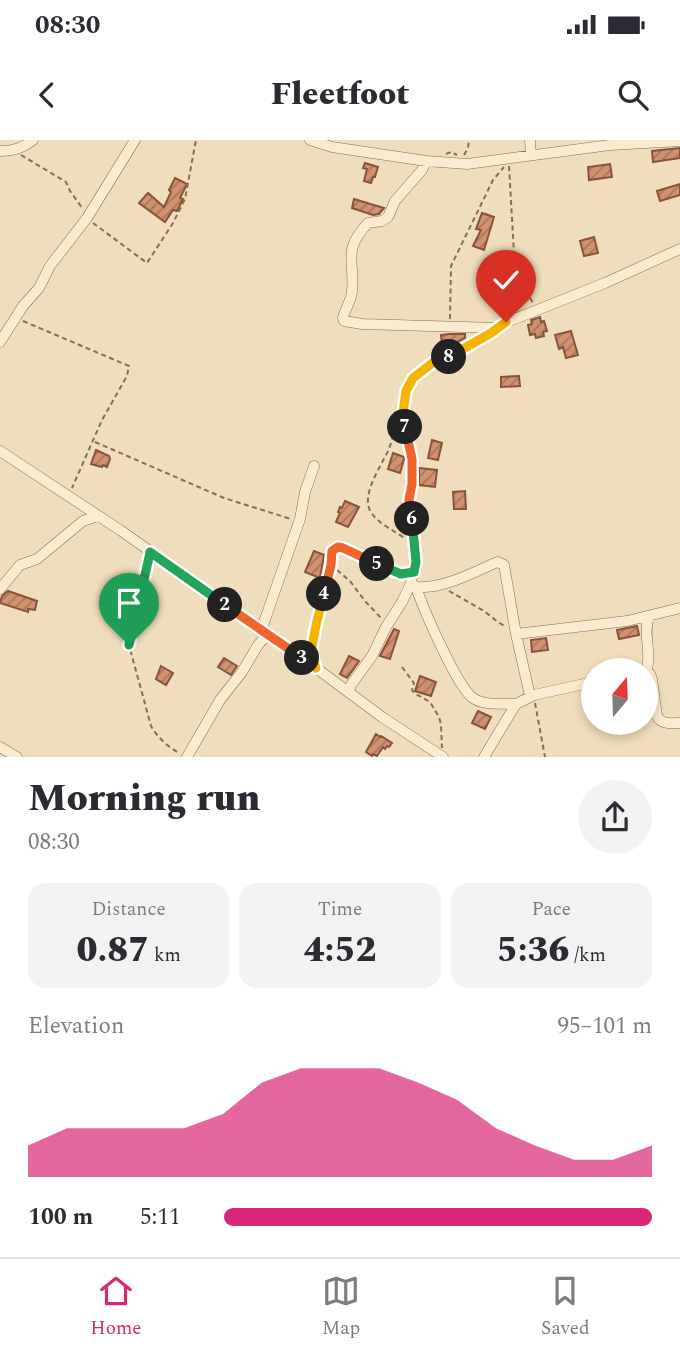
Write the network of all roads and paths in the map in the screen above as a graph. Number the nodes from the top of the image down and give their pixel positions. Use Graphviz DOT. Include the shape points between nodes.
graph roads {
  1 [pos="33,140"];
  2 [pos="135,140"];
  3 [pos="197,140"];
  4 [pos="310,140"];
  5 [pos="469,140"];
  6 [pos="530,140"];
  7 [pos="680,141"];
  8 [pos="0,151"];
  9 [pos="12,151"];
  10 [pos="531,155"];
  11 [pos="430,162"];
  12 [pos="85,219"];
  13 [pos="680,249"];
  14 [pos="539,310"];
  15 [pos="9,322"];
  16 [pos="451,326"];
  17 [pos="497,328"];
  18 [pos="0,342"];
  19 [pos="396,414"];
  20 [pos="94,441"];
  21 [pos="0,451"];
  22 [pos="314,466"];
  23 [pos="69,495"];
  24 [pos="98,516"];
  25 [pos="298,526"];
  26 [pos="414,544"];
  27 [pos="150,552"];
  28 [pos="331,565"];
  29 [pos="414,581"];
  30 [pos="440,584"];
  31 [pos="0,589"];
  32 [pos="680,608"];
  33 [pos="649,617"];
  34 [pos="386,626"];
  35 [pos="264,633"];
  36 [pos="515,633"];
  37 [pos="649,658"];
  38 [pos="402,667"];
  39 [pos="316,668"];
  40 [pos="581,685"];
  41 [pos="349,692"];
  42 [pos="532,696"];
  43 [pos="516,704"];
  44 [pos="658,718"];
  45 [pos="680,723"];
  46 [pos="0,747"];
  47 [pos="183,755"];
  48 [pos="443,756"];
  49 [pos="17,757"];
  50 [pos="484,757"];
  51 [pos="545,757"];
  1 -- 9 [label="street"];
  2 -- 12 [label="street"];
  3 -- 12 [label="path" via="185,199 147,263"];
  4 -- 11 [label="street"];
  5 -- 11 [label="path" via="462,158 451,152"];
  6 -- 10 [label="street"];
  7 -- 10 [label="street"];
  8 -- 9 [label="street"];
  9 -- 12 [label="path" via="66,182 83,207"];
  10 -- 11 [label="street" via="477,163"];
  11 -- 16 [label="street" via="395,201 388,217 368,223 354,239 352,295 343,318 362,324"];
  12 -- 15 [label="street" via="39,288"];
  13 -- 14 [label="street"];
  14 -- 16 [label="path" via="515,271 508,162 493,180 451,266"];
  14 -- 17 [label="street"];
  15 -- 18 [label="street"];
  15 -- 20 [label="path" via="129,366"];
  16 -- 17 [label="street"];
  17 -- 26 [label="street" via="435,361 413,378 406,391 403,413 412,459 409,500"];
  19 -- 26 [label="path" via="368,507 380,522"];
  20 -- 23 [label="path"];
  20 -- 25 [label="path" via="224,498 291,519"];
  21 -- 23 [label="street"];
  22 -- 25 [label="street"];
  23 -- 24 [label="street"];
  24 -- 27 [label="street"];
  24 -- 31 [label="street" via="83,521 37,559 20,565"];
  25 -- 35 [label="street"];
  26 -- 29 [label="street"];
  27 -- 35 [label="street"];
  27 -- 47 [label="path" via="129,645 151,726"];
  28 -- 29 [label="street" via="332,551 338,547"];
  28 -- 34 [label="path"];
  28 -- 39 [label="street" via="312,645"];
  29 -- 30 [label="street" via="426,588"];
  29 -- 34 [label="street"];
  29 -- 43 [label="street" via="444,652 468,694 475,700"];
  30 -- 36 [label="path"];
  30 -- 36 [label="street" via="495,563 504,565"];
  32 -- 33 [label="street"];
  33 -- 36 [label="street"];
  33 -- 37 [label="street"];
  34 -- 41 [label="street"];
  35 -- 39 [label="street"];
  35 -- 47 [label="street" via="243,672"];
  36 -- 42 [label="street"];
  38 -- 48 [label="path" via="414,683 414,693 430,702 439,717"];
  39 -- 41 [label="street"];
  40 -- 42 [label="street"];
  41 -- 48 [label="street"];
  42 -- 43 [label="street"];
  42 -- 51 [label="path"];
  43 -- 50 [label="street"];
  44 -- 45 [label="street" via="664,723"];
  46 -- 49 [label="street"];
}
